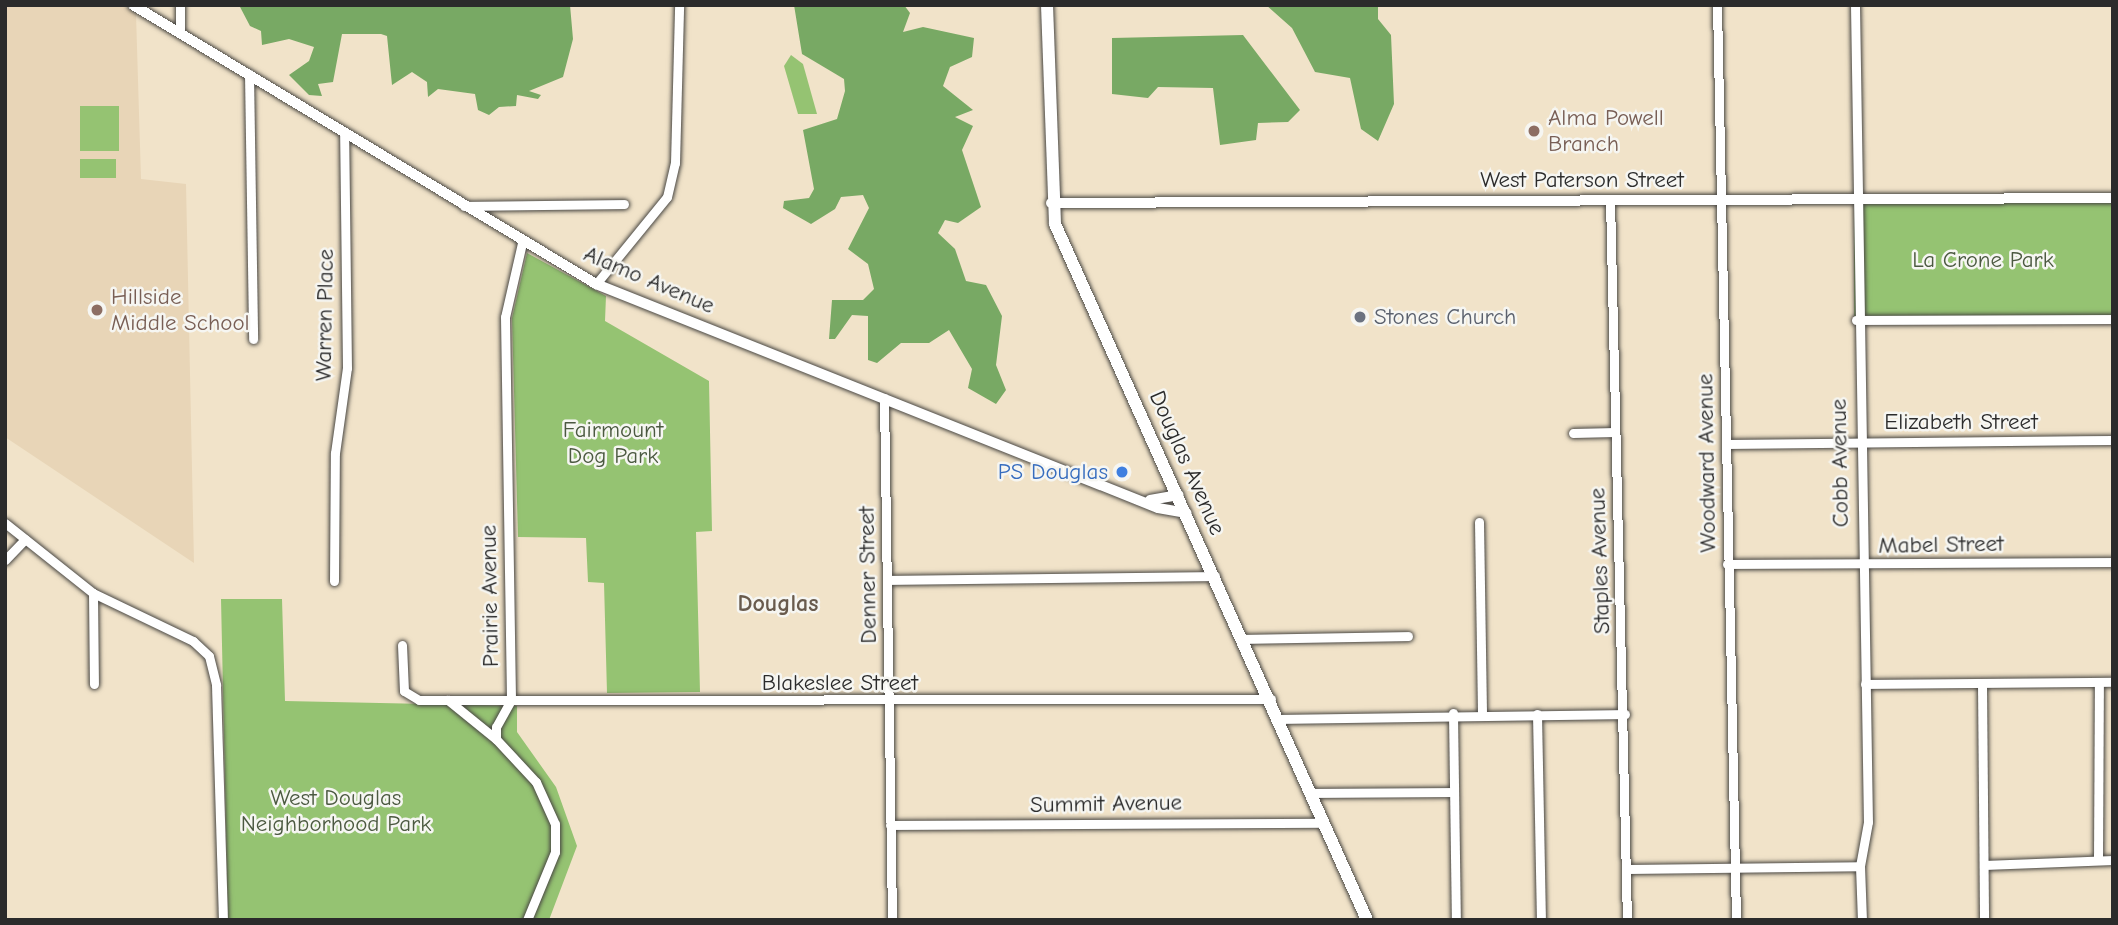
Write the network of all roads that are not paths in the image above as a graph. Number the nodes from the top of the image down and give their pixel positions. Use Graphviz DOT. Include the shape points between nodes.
graph roads {
  1 [pos="133,5"];
  2 [pos="180,5"];
  3 [pos="679,5"];
  4 [pos="1047,5"];
  5 [pos="1717,5"];
  6 [pos="1855,5"];
  7 [pos="180,33"];
  8 [pos="248,74"];
  9 [pos="344,134"];
  10 [pos="2113,198"];
  11 [pos="1610,200"];
  12 [pos="1722,200"];
  13 [pos="1854,201"];
  14 [pos="1051,203"];
  15 [pos="624,204"];
  16 [pos="463,206"];
  17 [pos="522,243"];
  18 [pos="596,284"];
  19 [pos="2113,319"];
  20 [pos="1856,320"];
  21 [pos="253,339"];
  22 [pos="884,398"];
  23 [pos="1615,432"];
  24 [pos="1573,433"];
  25 [pos="2113,440"];
  26 [pos="1859,442"];
  27 [pos="1726,444"];
  28 [pos="1179,495"];
  29 [pos="1150,500"];
  30 [pos="1187,513"];
  31 [pos="1479,522"];
  32 [pos="5,523"];
  33 [pos="25,539"];
  34 [pos="5,560"];
  35 [pos="2113,562"];
  36 [pos="1727,564"];
  37 [pos="1861,565"];
  38 [pos="1215,576"];
  39 [pos="887,580"];
  40 [pos="334,581"];
  41 [pos="93,593"];
  42 [pos="1408,636"];
  43 [pos="1243,639"];
  44 [pos="402,645"];
  45 [pos="2099,682"];
  46 [pos="2113,682"];
  47 [pos="94,684"];
  48 [pos="1865,684"];
  49 [pos="1982,684"];
  50 [pos="1273,699"];
  51 [pos="448,700"];
  52 [pos="511,700"];
  53 [pos="890,703"];
  54 [pos="1453,713"];
  55 [pos="1482,713"];
  56 [pos="1537,714"];
  57 [pos="1625,714"];
  58 [pos="1280,719"];
  59 [pos="496,739"];
  60 [pos="1453,792"];
  61 [pos="1310,793"];
  62 [pos="1323,823"];
  63 [pos="890,825"];
  64 [pos="2098,860"];
  65 [pos="2113,860"];
  66 [pos="1984,865"];
  67 [pos="1860,866"];
  68 [pos="1627,869"];
  69 [pos="1735,870"];
  70 [pos="223,920"];
  71 [pos="527,920"];
  72 [pos="892,920"];
  73 [pos="1367,920"];
  74 [pos="1456,920"];
  75 [pos="1541,920"];
  76 [pos="1628,920"];
  77 [pos="1736,920"];
  78 [pos="1862,920"];
  79 [pos="1984,920"];
  1 -- 7 [label="street, Alamo Avenue"];
  2 -- 7 [label="street"];
  3 -- 18 [label="street" via="674,163 667,197"];
  4 -- 14 [label="main road, Douglas Avenue"];
  5 -- 12 [label="street, Woodward Avenue"];
  6 -- 13 [label="street, Cobb Avenue"];
  7 -- 8 [label="street, Alamo Avenue"];
  8 -- 9 [label="street, Alamo Avenue"];
  8 -- 21 [label="street"];
  9 -- 16 [label="street, Alamo Avenue"];
  9 -- 40 [label="street, Warren Place" via="347,368 335,453"];
  10 -- 13 [label="street, West Paterson Street"];
  11 -- 12 [label="street, West Paterson Street"];
  11 -- 14 [label="street, West Paterson Street"];
  11 -- 23 [label="street, Staples Avenue"];
  12 -- 13 [label="street, West Paterson Street"];
  12 -- 27 [label="street, Woodward Avenue"];
  13 -- 20 [label="street, Cobb Avenue"];
  14 -- 28 [label="main road, Douglas Avenue"];
  15 -- 16 [label="street"];
  16 -- 17 [label="street, Alamo Avenue"];
  17 -- 18 [label="street, Alamo Avenue"];
  17 -- 52 [label="street, Prairie Avenue" via="505,317"];
  18 -- 22 [label="street, Alamo Avenue"];
  19 -- 20 [label="street"];
  20 -- 26 [label="street, Cobb Avenue"];
  22 -- 29 [label="street, Alamo Avenue"];
  22 -- 39 [label="street, Denner Street"];
  23 -- 24 [label="street"];
  23 -- 57 [label="street, Staples Avenue"];
  25 -- 26 [label="street, Elizabeth Street"];
  26 -- 27 [label="street, Elizabeth Street"];
  26 -- 37 [label="street, Cobb Avenue"];
  27 -- 36 [label="street, Woodward Avenue"];
  28 -- 29 [label="street"];
  28 -- 30 [label="main road, Douglas Avenue"];
  29 -- 30 [label="street, Alamo Avenue"];
  30 -- 38 [label="main road, Douglas Avenue"];
  31 -- 55 [label="street"];
  32 -- 33 [label="street"];
  33 -- 34 [label="street"];
  33 -- 41 [label="street"];
  35 -- 37 [label="street, Mabel Street"];
  36 -- 37 [label="street, Mabel Street"];
  36 -- 69 [label="street, Woodward Avenue"];
  37 -- 48 [label="street, Cobb Avenue"];
  38 -- 39 [label="street"];
  38 -- 43 [label="main road, Douglas Avenue"];
  39 -- 53 [label="street, Denner Street"];
  41 -- 47 [label="street"];
  41 -- 70 [label="street" via="192,640 212,663"];
  42 -- 43 [label="street"];
  43 -- 50 [label="main road, Douglas Avenue"];
  44 -- 51 [label="street, Blakeslee Street" via="408,697"];
  45 -- 46 [label="street"];
  45 -- 49 [label="street"];
  45 -- 64 [label="street"];
  48 -- 49 [label="street"];
  48 -- 67 [label="street, Cobb Avenue" via="1868,822"];
  49 -- 66 [label="street"];
  50 -- 53 [label="street, Blakeslee Street"];
  50 -- 58 [label="main road, Douglas Avenue"];
  51 -- 52 [label="street, Blakeslee Street"];
  51 -- 59 [label="street"];
  52 -- 53 [label="street, Blakeslee Street"];
  52 -- 59 [label="street, Prairie Avenue" via="497,718"];
  53 -- 63 [label="street, Denner Street"];
  54 -- 55 [label="street"];
  54 -- 58 [label="street"];
  54 -- 60 [label="street"];
  55 -- 56 [label="street"];
  56 -- 57 [label="street"];
  56 -- 75 [label="street"];
  57 -- 68 [label="street, Staples Avenue"];
  58 -- 61 [label="main road, Douglas Avenue"];
  59 -- 71 [label="street" via="536,782 555,824 555,852"];
  60 -- 61 [label="street"];
  60 -- 74 [label="street"];
  61 -- 62 [label="main road, Douglas Avenue"];
  62 -- 63 [label="street, Summit Avenue"];
  62 -- 73 [label="main road, Douglas Avenue"];
  63 -- 72 [label="street, Denner Street"];
  64 -- 65 [label="street"];
  64 -- 66 [label="street"];
  66 -- 79 [label="street"];
  67 -- 69 [label="street"];
  67 -- 78 [label="street, Cobb Avenue"];
  68 -- 69 [label="street"];
  68 -- 76 [label="street, Staples Avenue"];
  69 -- 77 [label="street, Woodward Avenue"];
}
